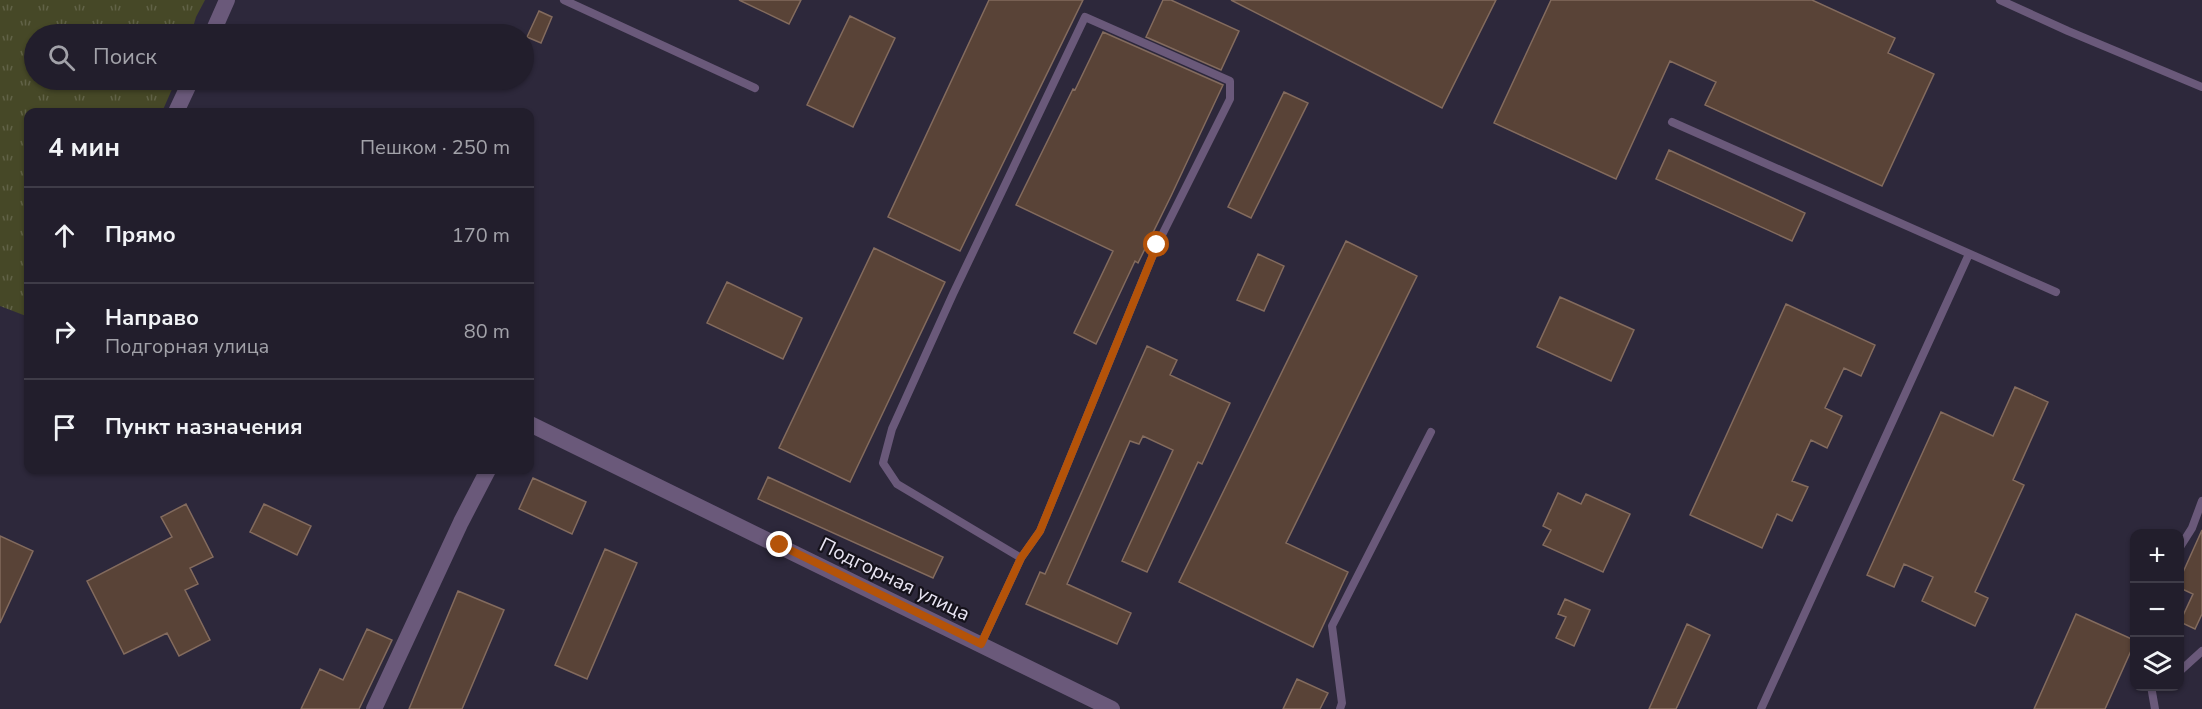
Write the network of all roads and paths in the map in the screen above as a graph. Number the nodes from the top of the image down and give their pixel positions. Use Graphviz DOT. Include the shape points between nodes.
graph roads {
  1 [pos="227,0"];
  2 [pos="564,0"];
  3 [pos="2000,0"];
  4 [pos="216,24"];
  5 [pos="2202,87"];
  6 [pos="755,88"];
  7 [pos="186,90"];
  8 [pos="178,108"];
  9 [pos="1672,122"];
  10 [pos="1969,254"];
  11 [pos="2056,292"];
  12 [pos="534,426"];
  13 [pos="1431,432"];
  14 [pos="486,474"];
  15 [pos="2202,501"];
  16 [pos="2184,541"];
  17 [pos="1021,558"];
  18 [pos="981,644"];
  19 [pos="2202,651"];
  20 [pos="2184,667"];
  21 [pos="2152,691"];
  22 [pos="374,709"];
  23 [pos="1112,709"];
  24 [pos="1340,709"];
  25 [pos="1761,709"];
  26 [pos="2155,709"];
  1 -- 4 [label="street"];
  2 -- 6 [label="lane"];
  3 -- 5 [label="lane"];
  7 -- 8 [label="street"];
  9 -- 10 [label="lane"];
  10 -- 11 [label="lane"];
  10 -- 25 [label="lane"];
  12 -- 18 [label="street, Подгорная улица"];
  13 -- 24 [label="lane" via="1332,626"];
  14 -- 22 [label="street"];
  15 -- 16 [label="lane"];
  17 -- 17 [label="lane" via="897,484 883,463 892,429 953,294 1085,17 1230,81 1230,99 1157,245 1040,531"];
  17 -- 18 [label="lane"];
  18 -- 23 [label="street, Подгорная улица"];
  19 -- 20 [label="lane"];
  21 -- 26 [label="lane"];
}
